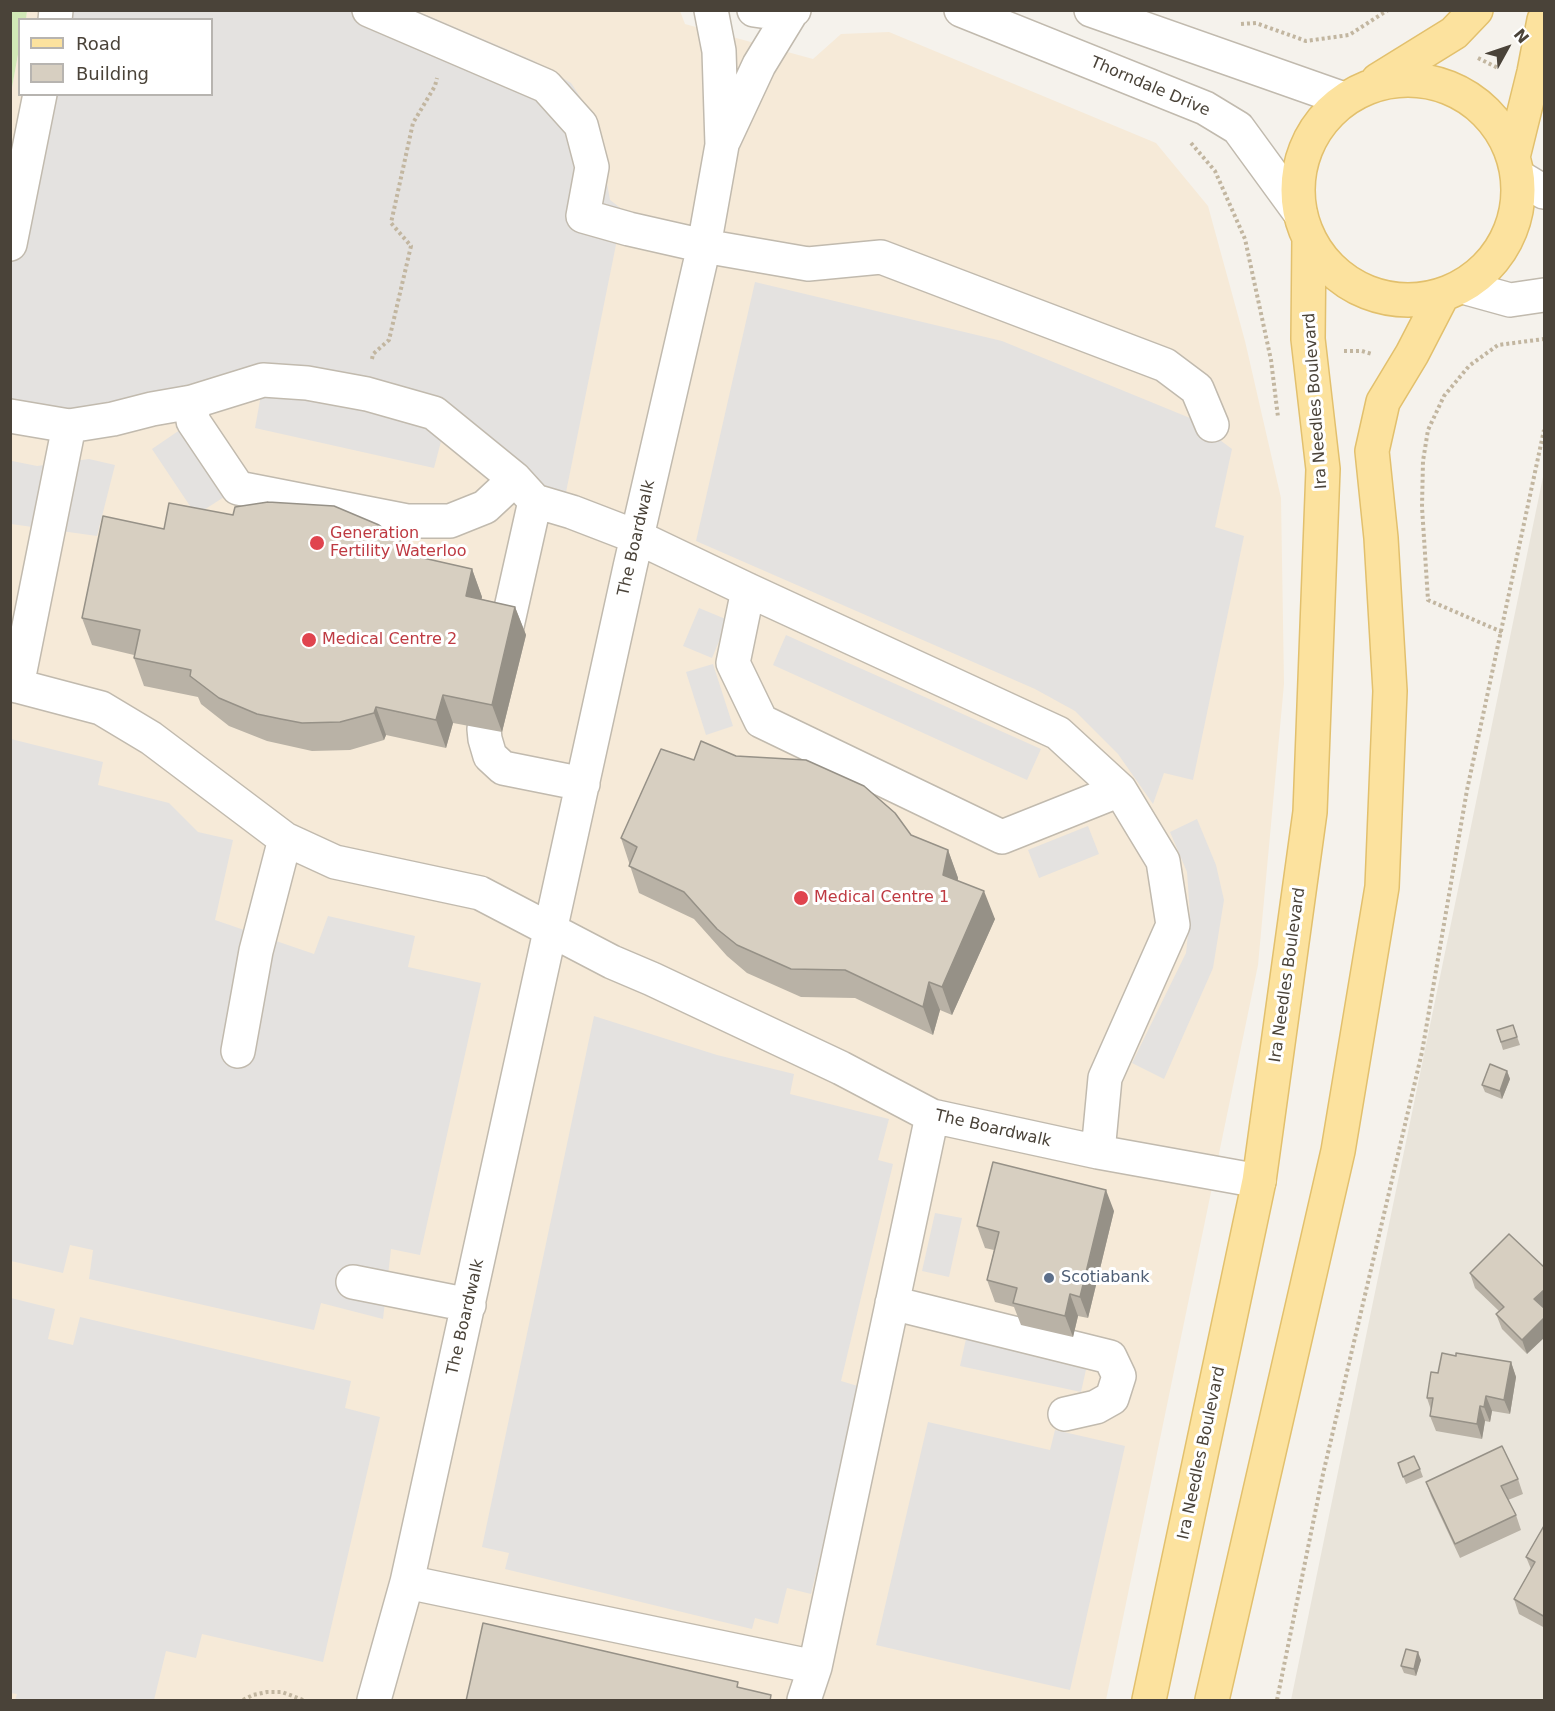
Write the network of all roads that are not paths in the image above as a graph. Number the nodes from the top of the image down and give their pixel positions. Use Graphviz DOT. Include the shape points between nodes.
graph roads {
  1 [pos="369,10"];
  2 [pos="711,10"];
  3 [pos="754,10"];
  4 [pos="962,10"];
  5 [pos="1092,10"];
  6 [pos="1476,10"];
  7 [pos="793,11"];
  8 [pos="1545,20"];
  9 [pos="1357,92"];
  10 [pos="40,96"];
  11 [pos="722,145"];
  12 [pos="1526,174"];
  13 [pos="1304,226"];
  14 [pos="10,244"];
  15 [pos="704,246"];
  16 [pos="1452,291"];
  17 [pos="1545,295"];
  18 [pos="192,402"];
  19 [pos="10,416"];
  20 [pos="1212,424"];
  21 [pos="69,426"];
  22 [pos="525,490"];
  23 [pos="637,537"];
  24 [pos="748,590"];
  25 [pos="14,685"];
  26 [pos="583,784"];
  27 [pos="1120,790"];
  28 [pos="285,839"];
  29 [pos="550,931"];
  30 [pos="238,1051"];
  31 [pos="932,1116"];
  32 [pos="1098,1152"];
  33 [pos="1259,1180"];
  34 [pos="353,1282"];
  35 [pos="892,1303"];
  36 [pos="469,1305"];
  37 [pos="1065,1414"];
  38 [pos="407,1582"];
  39 [pos="815,1667"];
  40 [pos="374,1701"];
  41 [pos="804,1701"];
  42 [pos="1149,1701"];
  43 [pos="1212,1701"];
  1 -- 15 [label="street" via="546,86 580,125 592,167 583,216"];
  2 -- 11 [label="street, The Boardwalk" via="719,51"];
  3 -- 7 [label="street"];
  4 -- 13 [label="street, Thorndale Drive" via="1205,108 1238,128"];
  5 -- 9 [label="street"];
  6 -- 9 [label="main road" via="1454,33"];
  7 -- 11 [label="street, The Boardwalk" via="759,65"];
  8 -- 12 [label="main road" via="1534,72"];
  9 -- 12 [label="main road" via="1413,79 1456,89 1491,115"];
  9 -- 13 [label="main road, Ira Needles Boulevard" via="1325,116 1310,137 1300,162 1298,188"];
  10 -- 14 [label="street"];
  11 -- 15 [label="street, The Boardwalk"];
  12 -- 16 [label="main road" via="1508,241 1488,267"];
  13 -- 16 [label="main road" via="1326,264 1350,284 1379,297 1410,301"];
  13 -- 33 [label="main road, Ira Needles Boulevard" via="1308,339 1323,469 1310,812"];
  15 -- 20 [label="street" via="808,264 881,257 1165,364 1197,389"];
  15 -- 23 [label="street, The Boardwalk"];
  16 -- 17 [label="street" via="1510,300"];
  16 -- 43 [label="main road" via="1383,402 1372,451 1390,691 1382,887 1338,1151"];
  18 -- 21 [label="street"];
  18 -- 22 [label="street" via="263,380 367,394 434,413"];
  18 -- 22 [label="street" via="193,421 238,488 407,521 450,521"];
  19 -- 21 [label="street"];
  21 -- 25 [label="street"];
  22 -- 23 [label="street"];
  22 -- 26 [label="street" via="485,739 490,756 503,768"];
  23 -- 24 [label="street"];
  23 -- 26 [label="street, The Boardwalk"];
  24 -- 27 [label="street" via="1059,733"];
  24 -- 27 [label="street" via="733,663 761,722 1002,837"];
  25 -- 28 [label="street" via="101,708 151,738"];
  26 -- 29 [label="street, The Boardwalk"];
  27 -- 32 [label="street" via="1162,861 1173,925 1105,1078"];
  28 -- 29 [label="street" via="335,862 480,893"];
  28 -- 30 [label="street" via="256,951"];
  29 -- 31 [label="street, The Boardwalk" via="841,1068"];
  29 -- 36 [label="street, The Boardwalk"];
  31 -- 32 [label="street, The Boardwalk"];
  31 -- 35 [label="street"];
  32 -- 33 [label="street, The Boardwalk"];
  33 -- 42 [label="main road, Ira Needles Boulevard"];
  34 -- 36 [label="street"];
  35 -- 37 [label="street" via="1110,1356 1119,1376 1112,1398 1096,1407"];
  35 -- 39 [label="street"];
  36 -- 38 [label="street, The Boardwalk"];
  38 -- 39 [label="street"];
  38 -- 40 [label="street, The Boardwalk"];
  39 -- 41 [label="street"];
}
